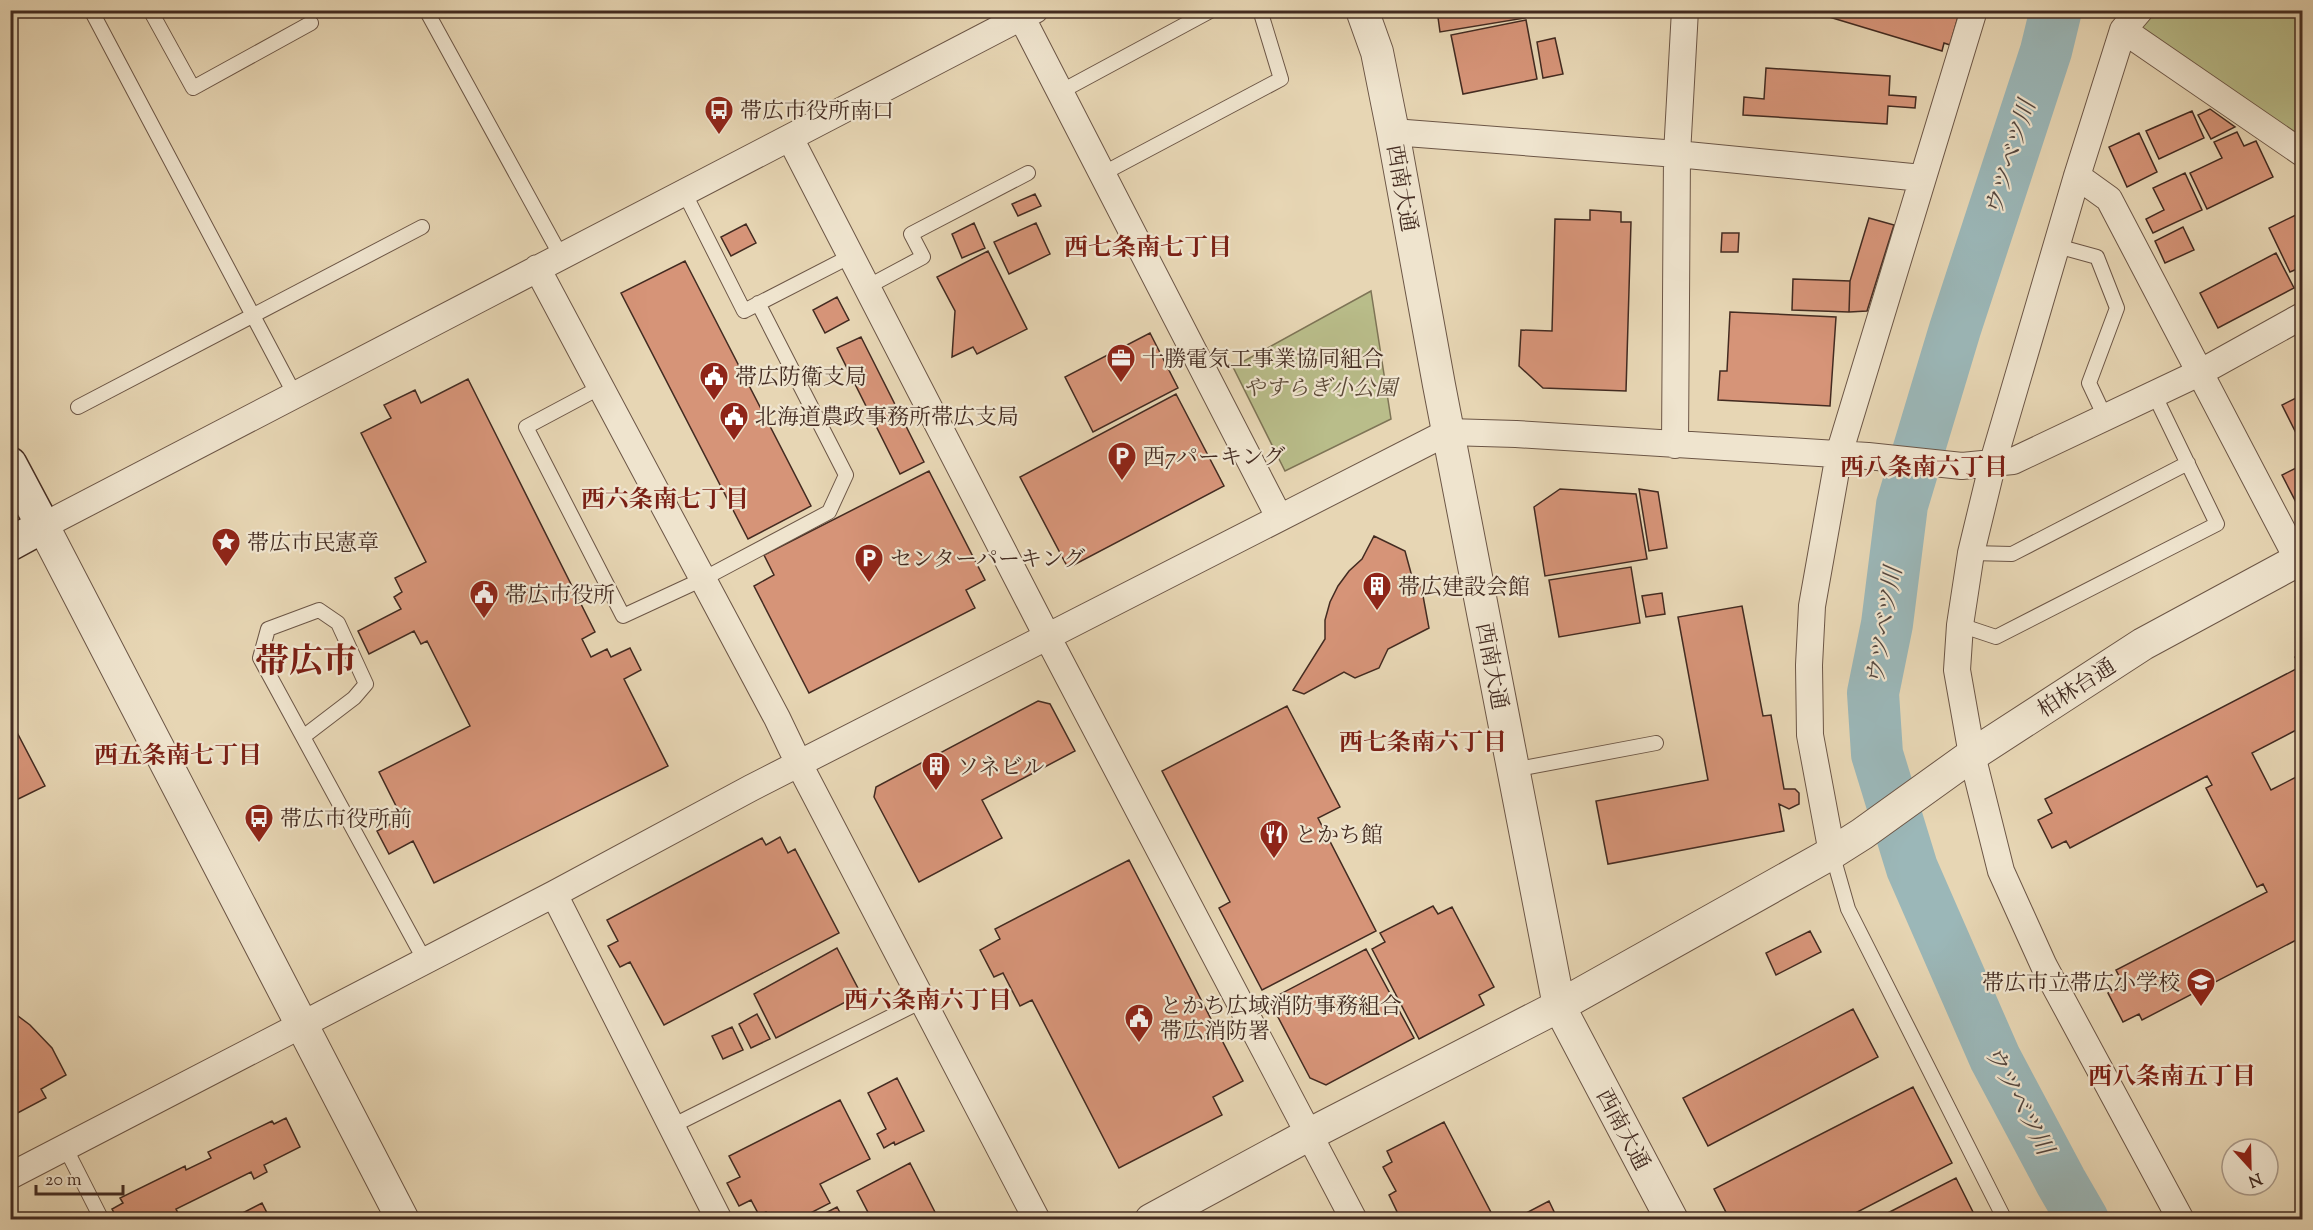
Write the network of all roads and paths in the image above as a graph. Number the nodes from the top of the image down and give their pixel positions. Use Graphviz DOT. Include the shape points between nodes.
graph roads {
  1 [pos="150,10"];
  2 [pos="426,10"];
  3 [pos="1212,10"];
  4 [pos="1260,10"];
  5 [pos="1362,10"];
  6 [pos="1374,10"];
  7 [pos="1685,10"];
  8 [pos="1974,10"];
  9 [pos="2140,10"];
  10 [pos="96,12"];
  11 [pos="1028,14"];
  12 [pos="311,23"];
  13 [pos="2123,30"];
  14 [pos="1377,52"];
  15 [pos="1060,92"];
  16 [pos="1393,132"];
  17 [pos="790,138"];
  18 [pos="2302,153"];
  19 [pos="1677,154"];
  20 [pos="1028,173"];
  21 [pos="1102,174"];
  22 [pos="2077,176"];
  23 [pos="1922,178"];
  24 [pos="684,192"];
  25 [pos="422,227"];
  26 [pos="2056,246"];
  27 [pos="561,256"];
  28 [pos="851,256"];
  29 [pos="537,268"];
  30 [pos="867,286"];
  31 [pos="758,303"];
  32 [pos="251,315"];
  33 [pos="2302,316"];
  34 [pos="2201,372"];
  35 [pos="601,387"];
  36 [pos="2154,394"];
  37 [pos="295,395"];
  38 [pos="78,407"];
  39 [pos="2105,417"];
  40 [pos="1448,432"];
  41 [pos="1675,445"];
  42 [pos="1839,454"];
  43 [pos="1993,462"];
  44 [pos="2188,463"];
  45 [pos="10,464"];
  46 [pos="1279,517"];
  47 [pos="44,526"];
  48 [pos="10,544"];
  49 [pos="1971,553"];
  50 [pos="2300,559"];
  51 [pos="703,579"];
  52 [pos="1960,626"];
  53 [pos="1047,638"];
  54 [pos="303,737"];
  55 [pos="1656,742"];
  56 [pos="799,764"];
  57 [pos="1960,764"];
  58 [pos="1513,770"];
  59 [pos="1832,853"];
  60 [pos="554,894"];
  61 [pos="425,961"];
  62 [pos="922,1001"];
  63 [pos="1559,1006"];
  64 [pos="302,1024"];
  65 [pos="672,1126"];
  66 [pos="1310,1134"];
  67 [pos="65,1147"];
  68 [pos="10,1176"];
  69 [pos="102,1220"];
  70 [pos="403,1220"];
  71 [pos="719,1220"];
  72 [pos="1037,1220"];
  73 [pos="1151,1220"];
  74 [pos="1354,1220"];
  75 [pos="1672,1220"];
  76 [pos="2005,1220"];
  77 [pos="2181,1220"];
  1 -- 12 [label="lane" via="193,88"];
  2 -- 27 [label="lane"];
  3 -- 15 [label="lane"];
  4 -- 21 [label="lane" via="1281,79"];
  5 -- 14 [label="street, 西南大通"];
  6 -- 14 [label="street, 西南大通"];
  7 -- 19 [label="street"];
  8 -- 23 [label="street"];
  9 -- 13 [label="street"];
  10 -- 32 [label="lane"];
  11 -- 15 [label="street"];
  11 -- 17 [label="street"];
  13 -- 18 [label="street"];
  13 -- 22 [label="street"];
  14 -- 16 [label="street, 西南大通"];
  15 -- 21 [label="street"];
  16 -- 19 [label="street"];
  16 -- 40 [label="street, 西南大通"];
  17 -- 24 [label="street"];
  17 -- 28 [label="street"];
  19 -- 23 [label="street"];
  19 -- 41 [label="street"];
  20 -- 30 [label="lane" via="911,234 923,257"];
  21 -- 46 [label="street"];
  22 -- 26 [label="street"];
  22 -- 34 [label="street" via="2109,199"];
  23 -- 42 [label="street"];
  24 -- 27 [label="street"];
  24 -- 31 [label="lane" via="744,311"];
  25 -- 32 [label="lane"];
  26 -- 39 [label="lane" via="2097,256 2117,308 2089,383"];
  26 -- 43 [label="street"];
  27 -- 29 [label="street"];
  28 -- 30 [label="street"];
  28 -- 31 [label="lane"];
  29 -- 35 [label="street"];
  29 -- 37 [label="street"];
  30 -- 53 [label="street"];
  31 -- 51 [label="lane" via="846,475 829,512"];
  32 -- 37 [label="lane"];
  32 -- 38 [label="lane"];
  33 -- 34 [label="street"];
  34 -- 36 [label="street"];
  34 -- 50 [label="street"];
  35 -- 51 [label="street"];
  35 -- 51 [label="lane" via="526,427 623,616"];
  36 -- 39 [label="street"];
  36 -- 44 [label="lane"];
  37 -- 47 [label="street"];
  39 -- 43 [label="street" via="2013,461"];
  40 -- 41 [label="street"];
  40 -- 46 [label="street"];
  40 -- 58 [label="street, 西南大通"];
  41 -- 42 [label="street"];
  42 -- 43 [label="street" via="1962,466"];
  42 -- 59 [label="street" via="1812,606 1809,665 1810,735"];
  43 -- 49 [label="street"];
  44 -- 49 [label="lane" via="2012,554"];
  44 -- 52 [label="lane" via="2217,524 1996,637"];
  45 -- 47 [label="main road"];
  46 -- 53 [label="street"];
  47 -- 48 [label="main road"];
  47 -- 64 [label="street"];
  49 -- 52 [label="street"];
  50 -- 57 [label="street, 柏林台通" via="2143,644"];
  51 -- 56 [label="street"];
  52 -- 57 [label="street"];
  53 -- 56 [label="street"];
  53 -- 66 [label="street"];
  54 -- 54 [label="lane" via="260,658 268,629 319,610 338,622 366,684"];
  54 -- 61 [label="lane"];
  55 -- 58 [label="lane"];
  56 -- 60 [label="street"];
  56 -- 62 [label="street"];
  57 -- 59 [label="street, 柏林台通"];
  57 -- 77 [label="street" via="2001,871 2044,966"];
  58 -- 63 [label="street, 西南大通"];
  59 -- 63 [label="street, 柏林台通"];
  59 -- 76 [label="lane" via="1848,909"];
  60 -- 61 [label="street"];
  60 -- 65 [label="street"];
  61 -- 64 [label="street"];
  62 -- 65 [label="lane"];
  62 -- 72 [label="street"];
  63 -- 66 [label="street, 柏林台通"];
  63 -- 75 [label="street, 西南大通"];
  64 -- 67 [label="street"];
  64 -- 70 [label="street"];
  65 -- 71 [label="street"];
  66 -- 73 [label="street, 柏林台通"];
  66 -- 74 [label="street"];
  67 -- 68 [label="street"];
  67 -- 69 [label="lane"];
}
